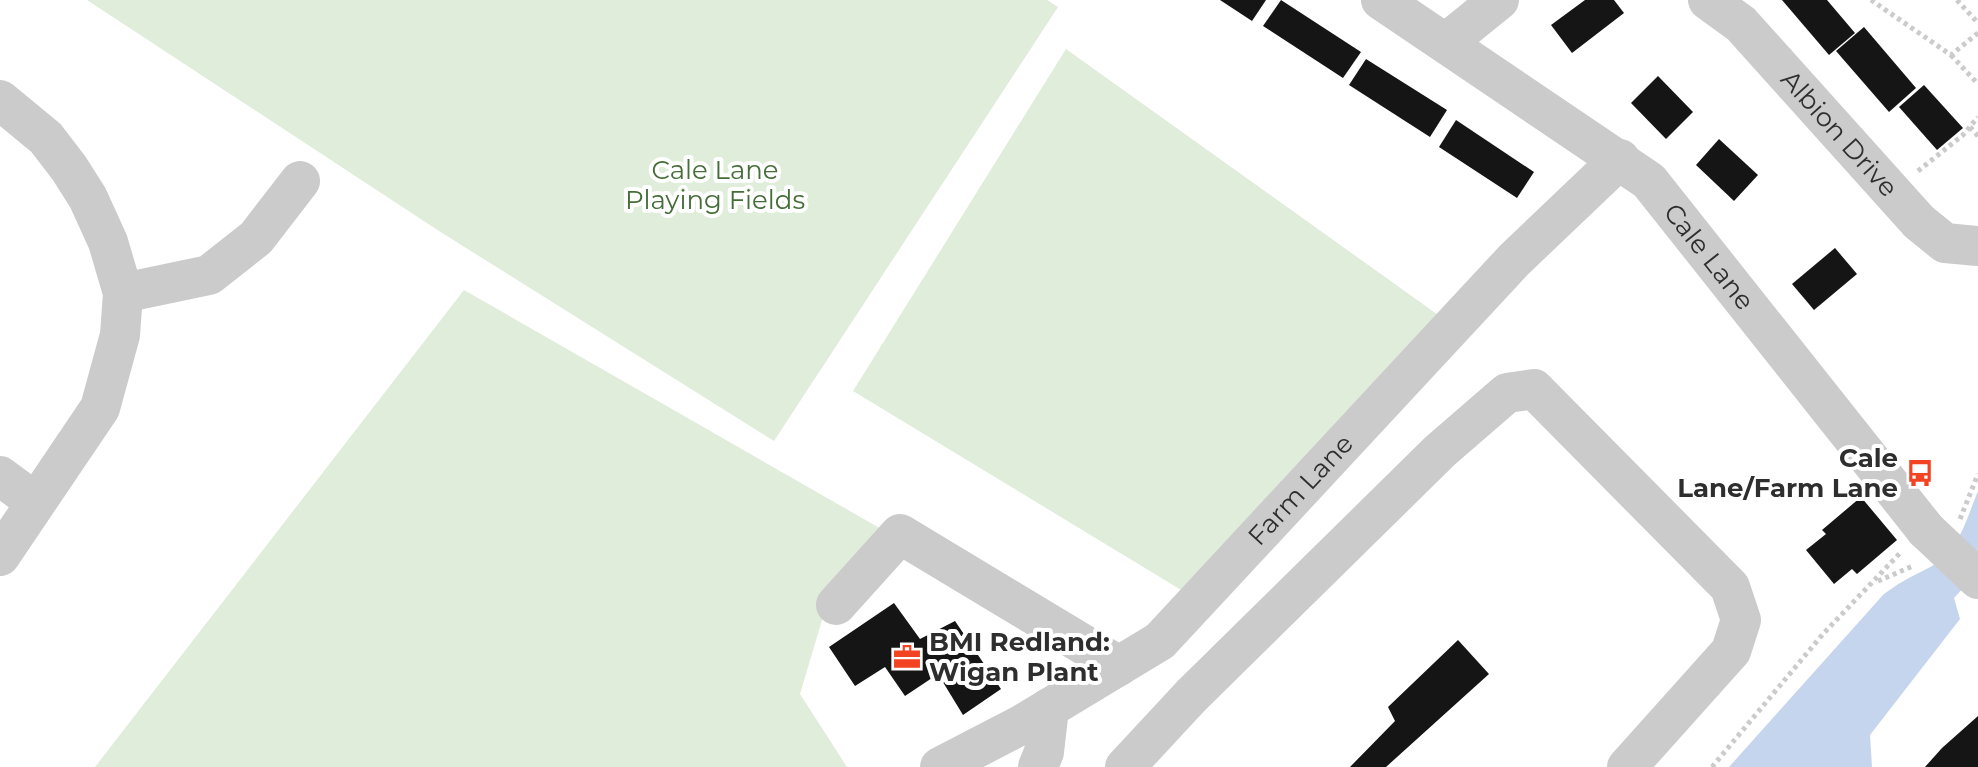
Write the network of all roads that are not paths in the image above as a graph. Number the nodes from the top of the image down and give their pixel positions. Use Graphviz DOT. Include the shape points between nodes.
graph roads {
  1 [pos="1381,0"];
  2 [pos="1499,0"];
  3 [pos="1708,0"];
  4 [pos="1447,42"];
  5 [pos="0,100"];
  6 [pos="1620,159"];
  7 [pos="300,181"];
  8 [pos="1978,246"];
  9 [pos="123,293"];
  10 [pos="0,476"];
  11 [pos="34,501"];
  12 [pos="0,556"];
  13 [pos="1978,579"];
  14 [pos="836,605"];
  15 [pos="1119,666"];
  16 [pos="1049,708"];
  17 [pos="940,767"];
  18 [pos="1038,767"];
  19 [pos="1125,767"];
  20 [pos="1627,767"];
  1 -- 4 [label="street, Cale Lane"];
  2 -- 4 [label="street"];
  3 -- 8 [label="street, Albion Drive" via="1741,24 1892,192 1945,243"];
  4 -- 6 [label="street, Cale Lane"];
  5 -- 9 [label="street" via="46,138 82,188 108,242"];
  6 -- 13 [label="street, Cale Lane, bridge" via="1649,181 1926,530"];
  6 -- 15 [label="street, Farm Lane" via="1514,260 1160,641"];
  7 -- 9 [label="street" via="267,204 256,238 209,275"];
  9 -- 11 [label="street" via="120,335 100,408"];
  10 -- 11 [label="street"];
  11 -- 12 [label="street"];
  14 -- 15 [label="street" via="900,534"];
  15 -- 16 [label="street, Farm Lane"];
  16 -- 17 [label="street, Farm Lane"];
  16 -- 18 [label="street"];
  19 -- 20 [label="street" via="1440,451 1507,393 1534,389 1730,587 1741,620 1731,651"];
}
